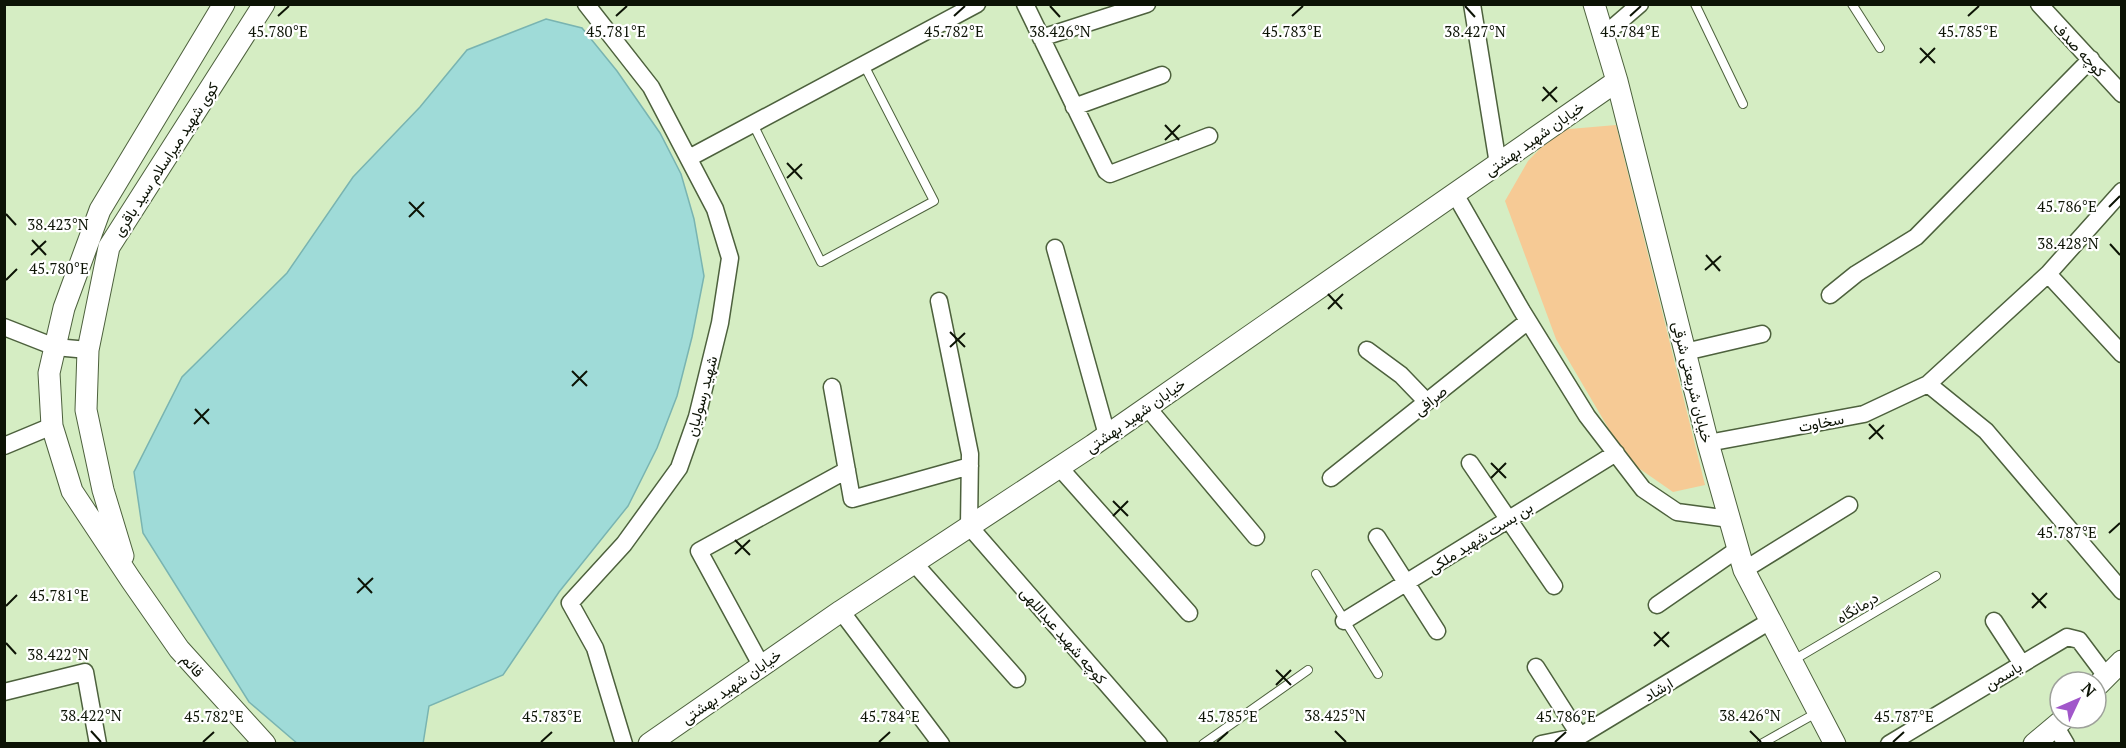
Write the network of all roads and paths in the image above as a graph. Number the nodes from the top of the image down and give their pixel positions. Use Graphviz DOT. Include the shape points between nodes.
graph roads {
  1 [pos="224,4"];
  2 [pos="264,4"];
  3 [pos="586,4"];
  4 [pos="977,4"];
  5 [pos="1025,4"];
  6 [pos="1147,4"];
  7 [pos="1472,4"];
  8 [pos="1594,4"];
  9 [pos="1640,4"];
  10 [pos="1695,4"];
  11 [pos="1852,4"];
  12 [pos="2039,4"];
  13 [pos="1603,36"];
  14 [pos="1041,38"];
  15 [pos="1880,48"];
  16 [pos="2091,59"];
  17 [pos="864,65"];
  18 [pos="1162,75"];
  19 [pos="1617,81"];
  20 [pos="2121,94"];
  21 [pos="1743,104"];
  22 [pos="1074,107"];
  23 [pos="753,124"];
  24 [pos="1209,136"];
  25 [pos="689,158"];
  26 [pos="1498,164"];
  27 [pos="2121,191"];
  28 [pos="1455,194"];
  29 [pos="1055,248"];
  30 [pos="2048,274"];
  31 [pos="1830,294"];
  32 [pos="939,301"];
  33 [pos="1528,321"];
  34 [pos="4,327"];
  35 [pos="1762,334"];
  36 [pos="55,347"];
  37 [pos="88,350"];
  38 [pos="1367,350"];
  39 [pos="1685,352"];
  40 [pos="2121,354"];
  41 [pos="1928,384"];
  42 [pos="832,387"];
  43 [pos="1427,402"];
  44 [pos="1147,407"];
  45 [pos="52,426"];
  46 [pos="1107,435"];
  47 [pos="1708,443"];
  48 [pos="4,446"];
  49 [pos="1616,453"];
  50 [pos="1470,463"];
  51 [pos="970,466"];
  52 [pos="1059,466"];
  53 [pos="847,470"];
  54 [pos="1331,478"];
  55 [pos="1849,505"];
  56 [pos="1730,519"];
  57 [pos="1508,520"];
  58 [pos="969,526"];
  59 [pos="1256,537"];
  60 [pos="1377,537"];
  61 [pos="1738,549"];
  62 [pos="914,563"];
  63 [pos="1744,570"];
  64 [pos="1316,574"];
  65 [pos="1936,576"];
  66 [pos="130,580"];
  67 [pos="1406,583"];
  68 [pos="1554,586"];
  69 [pos="2121,591"];
  70 [pos="1657,605"];
  71 [pos="841,611"];
  72 [pos="1189,613"];
  73 [pos="1344,621"];
  74 [pos="1770,621"];
  75 [pos="1994,621"];
  76 [pos="1437,632"];
  77 [pos="1792,661"];
  78 [pos="2121,662"];
  79 [pos="2022,664"];
  80 [pos="761,665"];
  81 [pos="1536,667"];
  82 [pos="1308,670"];
  83 [pos="2095,670"];
  84 [pos="1378,674"];
  85 [pos="2108,675"];
  86 [pos="1017,679"];
  87 [pos="4,692"];
  88 [pos="1818,711"];
  89 [pos="2060,730"];
  90 [pos="1580,736"];
  91 [pos="667,737"];
  92 [pos="98,744"];
  93 [pos="265,744"];
  94 [pos="624,744"];
  95 [pos="649,744"];
  96 [pos="941,744"];
  97 [pos="1159,744"];
  98 [pos="1203,744"];
  99 [pos="1541,744"];
  100 [pos="1761,744"];
  101 [pos="1835,744"];
  102 [pos="1889,744"];
  103 [pos="2034,744"];
  1 -- 36 [label="street, کوی شهید میراسلام سید باقری" via="100,210 64,308"];
  2 -- 37 [label="street, کوی شهید میراسلام سید باقری" via="109,247"];
  3 -- 25 [label="street, شهید رسولیان" via="651,87"];
  4 -- 17 [label="street"];
  5 -- 14 [label="street"];
  6 -- 14 [label="street"];
  7 -- 26 [label="street"];
  8 -- 13 [label="street, خیابان شریعتی شرقی"];
  9 -- 13 [label="street"];
  10 -- 21 [label="lane"];
  11 -- 15 [label="lane"];
  12 -- 16 [label="street, کوچه صدف"];
  13 -- 19 [label="street, خیابان شریعتی شرقی"];
  14 -- 22 [label="street"];
  16 -- 20 [label="street, کوچه صدف"];
  16 -- 31 [label="street" via="1916,237"];
  17 -- 23 [label="street"];
  17 -- 23 [label="lane" via="934,201 821,262"];
  18 -- 22 [label="street"];
  19 -- 26 [label="street, خیابان شهید بهشتی"];
  19 -- 39 [label="street, خیابان شریعتی شرقی"];
  22 -- 24 [label="street" via="1110,174"];
  23 -- 25 [label="street"];
  25 -- 94 [label="street, شهید رسولیان" via="715,208 730,258 720,323 697,417 679,468 624,544 570,603 595,648"];
  26 -- 28 [label="street, خیابان شهید بهشتی"];
  27 -- 30 [label="street, سخاوت"];
  28 -- 33 [label="street"];
  28 -- 44 [label="street, خیابان شهید بهشتی"];
  29 -- 46 [label="street"];
  30 -- 40 [label="street"];
  30 -- 41 [label="street, سخاوت"];
  32 -- 51 [label="street"];
  33 -- 43 [label="street, صرافی"];
  33 -- 49 [label="street" via="1587,416"];
  34 -- 36 [label="street"];
  35 -- 39 [label="street"];
  36 -- 37 [label="street"];
  36 -- 45 [label="street, کوی شهید میراسلام سید باقری" via="49,373"];
  37 -- 66 [label="street, کوی شهید میراسلام سید باقری" via="86,410 103,490"];
  38 -- 43 [label="street" via="1401,375"];
  39 -- 47 [label="street, خیابان شریعتی شرقی"];
  41 -- 47 [label="street, سخاوت" via="1864,414"];
  41 -- 69 [label="street" via="1986,431"];
  42 -- 53 [label="street"];
  43 -- 54 [label="street, صرافی"];
  44 -- 46 [label="street, خیابان شهید بهشتی"];
  44 -- 59 [label="street"];
  45 -- 48 [label="street"];
  45 -- 66 [label="street, کوی شهید میراسلام سید باقری" via="72,491"];
  46 -- 52 [label="street, خیابان شهید بهشتی"];
  47 -- 56 [label="street, خیابان شریعتی شرقی"];
  49 -- 56 [label="street" via="1643,489 1677,512"];
  49 -- 57 [label="street, بن بست شهید ملکی"];
  50 -- 57 [label="street"];
  51 -- 53 [label="street" via="852,499"];
  51 -- 58 [label="street"];
  52 -- 58 [label="street, خیابان شهید بهشتی"];
  52 -- 72 [label="street"];
  53 -- 80 [label="street" via="699,551"];
  55 -- 63 [label="street"];
  56 -- 61 [label="street, خیابان شریعتی شرقی"];
  57 -- 67 [label="street, بن بست شهید ملکی"];
  57 -- 68 [label="street"];
  58 -- 62 [label="street, خیابان شهید بهشتی"];
  58 -- 97 [label="street, کوچه شهید عبداللهی"];
  60 -- 67 [label="street"];
  61 -- 63 [label="street, خیابان شریعتی شرقی"];
  61 -- 70 [label="street"];
  62 -- 71 [label="street, خیابان شهید بهشتی"];
  62 -- 86 [label="street"];
  63 -- 74 [label="street, خیابان شریعتی شرقی"];
  64 -- 73 [label="lane"];
  65 -- 77 [label="lane, درمانگاه"];
  66 -- 93 [label="street, قائم" via="179,649"];
  67 -- 73 [label="street, بن بست شهید ملکی"];
  67 -- 76 [label="street"];
  71 -- 80 [label="street, خیابان شهید بهشتی"];
  71 -- 96 [label="street"];
  73 -- 84 [label="lane"];
  74 -- 77 [label="street, خیابان شریعتی شرقی"];
  74 -- 90 [label="street, ارشاد"];
  75 -- 79 [label="street"];
  77 -- 88 [label="street, خیابان شریعتی شرقی"];
  78 -- 85 [label="street"];
  79 -- 83 [label="street, یاسمن" via="2067,637 2079,640"];
  79 -- 102 [label="street, یاسمن"];
  80 -- 91 [label="street, خیابان شهید بهشتی"];
  81 -- 90 [label="street"];
  82 -- 98 [label="lane"];
  87 -- 92 [label="street" via="85,672"];
  88 -- 100 [label="lane"];
  88 -- 101 [label="street, خیابان شریعتی شرقی"];
  89 -- 103 [label="street"];
  90 -- 99 [label="street, ارشاد"];
  91 -- 95 [label="street, خیابان شهید بهشتی"];
}
